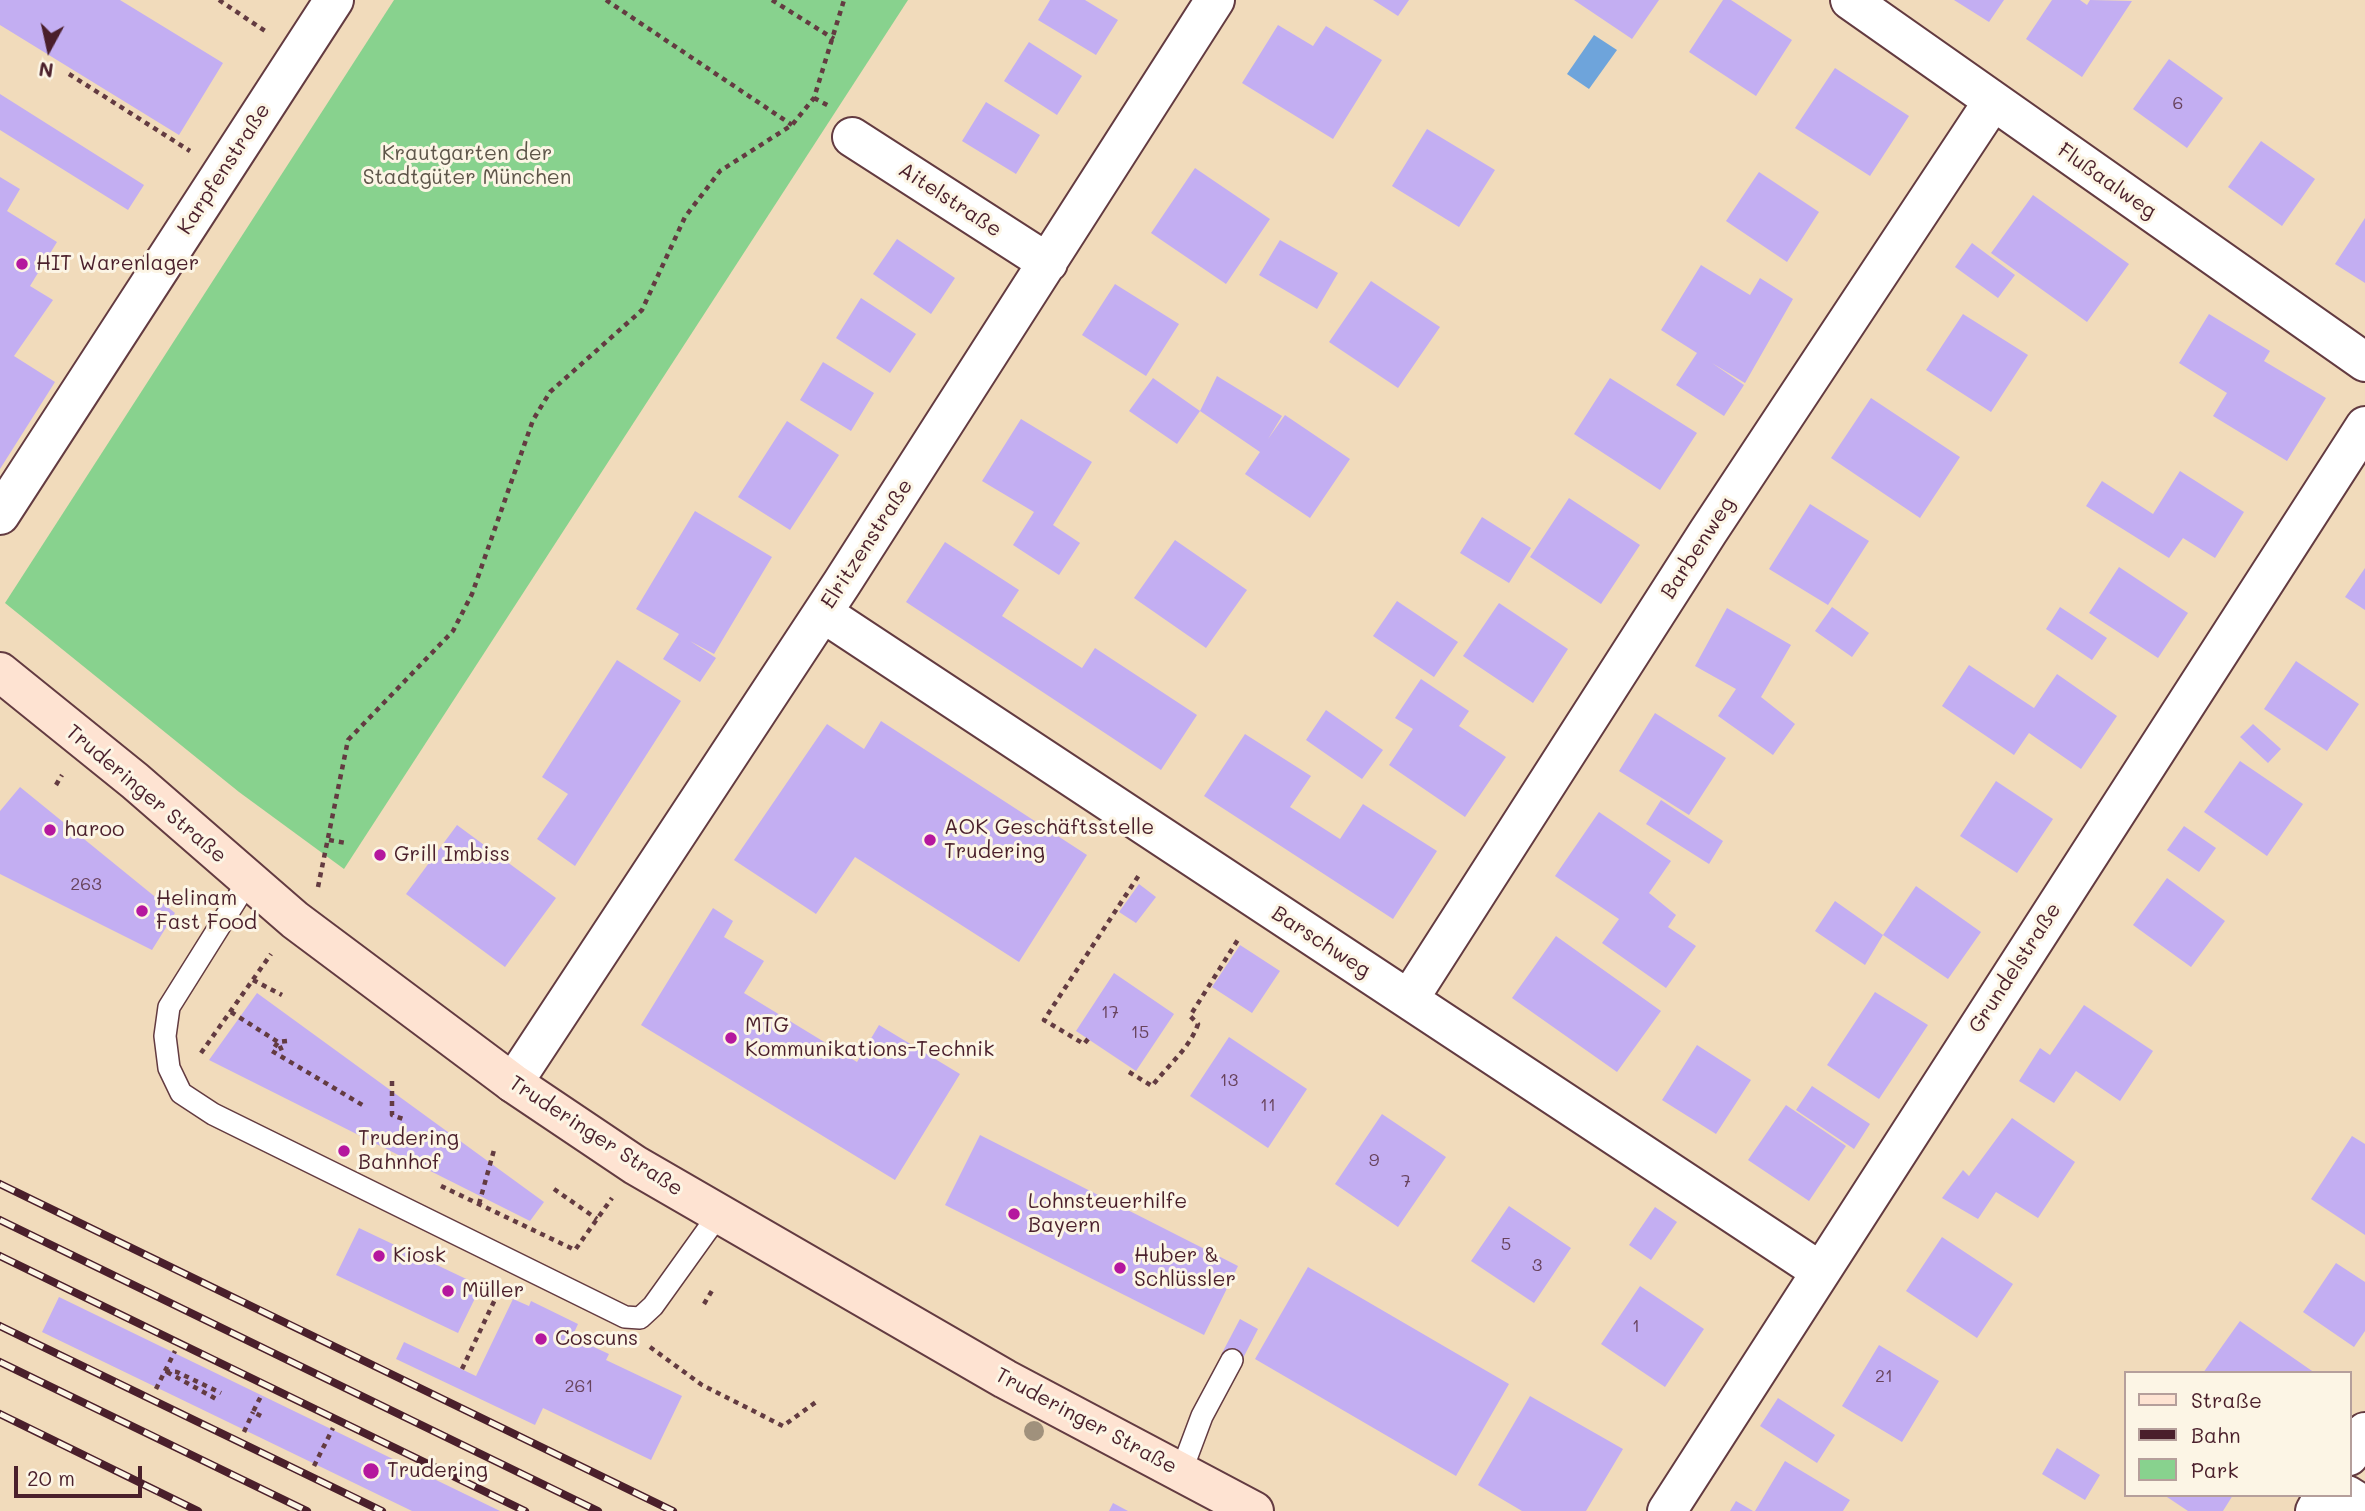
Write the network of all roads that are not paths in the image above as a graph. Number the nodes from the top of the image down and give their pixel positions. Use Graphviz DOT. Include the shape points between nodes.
graph roads {
  1 [pos="334,0"];
  2 [pos="1215,0"];
  3 [pos="1850,0"];
  4 [pos="1993,101"];
  5 [pos="852,137"];
  6 [pos="1048,264"];
  7 [pos="2365,362"];
  8 [pos="2365,426"];
  9 [pos="0,515"];
  10 [pos="823,613"];
  11 [pos="0,672"];
  12 [pos="248,881"];
  13 [pos="1409,999"];
  14 [pos="513,1083"];
  15 [pos="719,1214"];
  16 [pos="1820,1271"];
  17 [pos="1232,1360"];
  18 [pos="2365,1432"];
  19 [pos="2351,1453"];
  20 [pos="1181,1472"];
  21 [pos="1254,1511"];
  22 [pos="1667,1511"];
  1 -- 9 [label="street, Karpfenstraße"];
  2 -- 6 [label="street, Elritzenstraße"];
  3 -- 4 [label="street, Flußaalweg"];
  4 -- 7 [label="street, Flußaalweg"];
  4 -- 13 [label="street, Barbenweg" via="1708,532"];
  5 -- 6 [label="street, Aitelstraße"];
  6 -- 10 [label="street, Elritzenstraße"];
  8 -- 16 [label="street, Grundelstraße"];
  10 -- 13 [label="street, Barschweg"];
  10 -- 14 [label="street, Elritzenstraße"];
  11 -- 12 [label="street, Truderinger Straße" via="135,780"];
  12 -- 14 [label="street, Truderinger Straße"];
  12 -- 15 [label="lane" via="169,1007 165,1036 169,1068 181,1093 214,1114 625,1317 640,1318 653,1306"];
  13 -- 16 [label="street, Barschweg"];
  14 -- 15 [label="street, Truderinger Straße" via="635,1165"];
  15 -- 20 [label="street, Truderinger Straße" via="1005,1379"];
  16 -- 22 [label="street, Grundelstraße"];
  17 -- 20 [label="lane" via="1202,1416"];
  18 -- 19 [label="street"];
  20 -- 21 [label="street, Truderinger Straße"];
}
